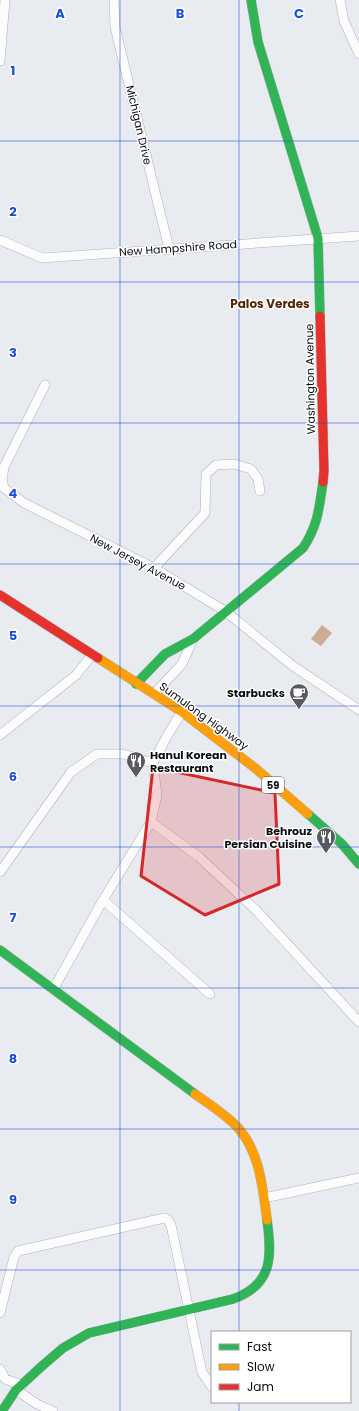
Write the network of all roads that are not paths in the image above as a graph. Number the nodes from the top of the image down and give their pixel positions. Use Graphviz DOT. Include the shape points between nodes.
graph roads {
  1 [pos="5,0"];
  2 [pos="114,0"];
  3 [pos="251,0"];
  4 [pos="340,0"];
  5 [pos="359,54"];
  6 [pos="0,61"];
  7 [pos="359,236"];
  8 [pos="318,238"];
  9 [pos="0,240"];
  10 [pos="169,249"];
  11 [pos="45,385"];
  12 [pos="260,492"];
  13 [pos="154,568"];
  14 [pos="0,594"];
  15 [pos="224,611"];
  16 [pos="193,638"];
  17 [pos="92,655"];
  18 [pos="136,684"];
  19 [pos="154,694"];
  20 [pos="359,710"];
  21 [pos="182,712"];
  22 [pos="0,735"];
  23 [pos="153,763"];
  24 [pos="152,822"];
  25 [pos="359,864"];
  26 [pos="0,872"];
  27 [pos="103,900"];
  28 [pos="0,950"];
  29 [pos="54,988"];
  30 [pos="210,994"];
  31 [pos="359,1022"];
  32 [pos="359,1178"];
  33 [pos="264,1198"];
  34 [pos="189,1309"];
  35 [pos="0,1313"];
  36 [pos="0,1369"];
  37 [pos="211,1386"];
  38 [pos="19,1387"];
  39 [pos="2,1411"];
  40 [pos="53,1411"];
  1 -- 6 [label="street"];
  2 -- 10 [label="street, Michigan Drive" via="115,27"];
  3 -- 8 [label="street, Washington Avenue" via="258,42"];
  4 -- 5 [label="street" via="344,21"];
  7 -- 8 [label="street, New Hampshire Road"];
  8 -- 10 [label="street, New Hampshire Road"];
  8 -- 15 [label="street, Washington Avenue" via="324,471 319,511 313,532 303,548"];
  9 -- 10 [label="street, New Hampshire Road" via="42,258"];
  11 -- 13 [label="street, New Jersey Avenue" via="4,467 4,488 24,503"];
  12 -- 13 [label="street" via="258,479 251,470 234,464 216,465 206,474 205,513"];
  13 -- 15 [label="street, New Jersey Avenue"];
  14 -- 17 [label="street, Sumulong Highway / 59"];
  15 -- 16 [label="street, Washington Avenue"];
  15 -- 20 [label="street, New Jersey Avenue" via="293,666"];
  16 -- 18 [label="street, Washington Avenue" via="165,654"];
  16 -- 19 [label="street, Washington Avenue" via="182,664"];
  17 -- 18 [label="street, Sumulong Highway / 59"];
  17 -- 22 [label="street" via="76,675"];
  18 -- 19 [label="street, Sumulong Highway / 59"];
  19 -- 21 [label="street, Sumulong Highway / 59"];
  21 -- 23 [label="street"];
  21 -- 25 [label="street, Sumulong Highway / 59" via="255,768 342,844"];
  23 -- 24 [label="street" via="157,795"];
  23 -- 26 [label="street" via="123,754 97,754 71,772"];
  24 -- 27 [label="street"];
  24 -- 31 [label="street" via="198,858 257,911"];
  27 -- 29 [label="street"];
  27 -- 30 [label="street"];
  28 -- 29 [label="street"];
  29 -- 33 [label="street" via="234,1124 245,1136 253,1151"];
  32 -- 33 [label="street"];
  33 -- 34 [label="street" via="270,1254 263,1278 246,1295"];
  34 -- 35 [label="street" via="171,1225 167,1219 160,1218 18,1251 14,1257"];
  34 -- 37 [label="street" via="202,1372"];
  34 -- 38 [label="street" via="89,1333 63,1348"];
  36 -- 38 [label="street" via="5,1379"];
  38 -- 39 [label="street"];
  38 -- 40 [label="street" via="37,1404"];
}
